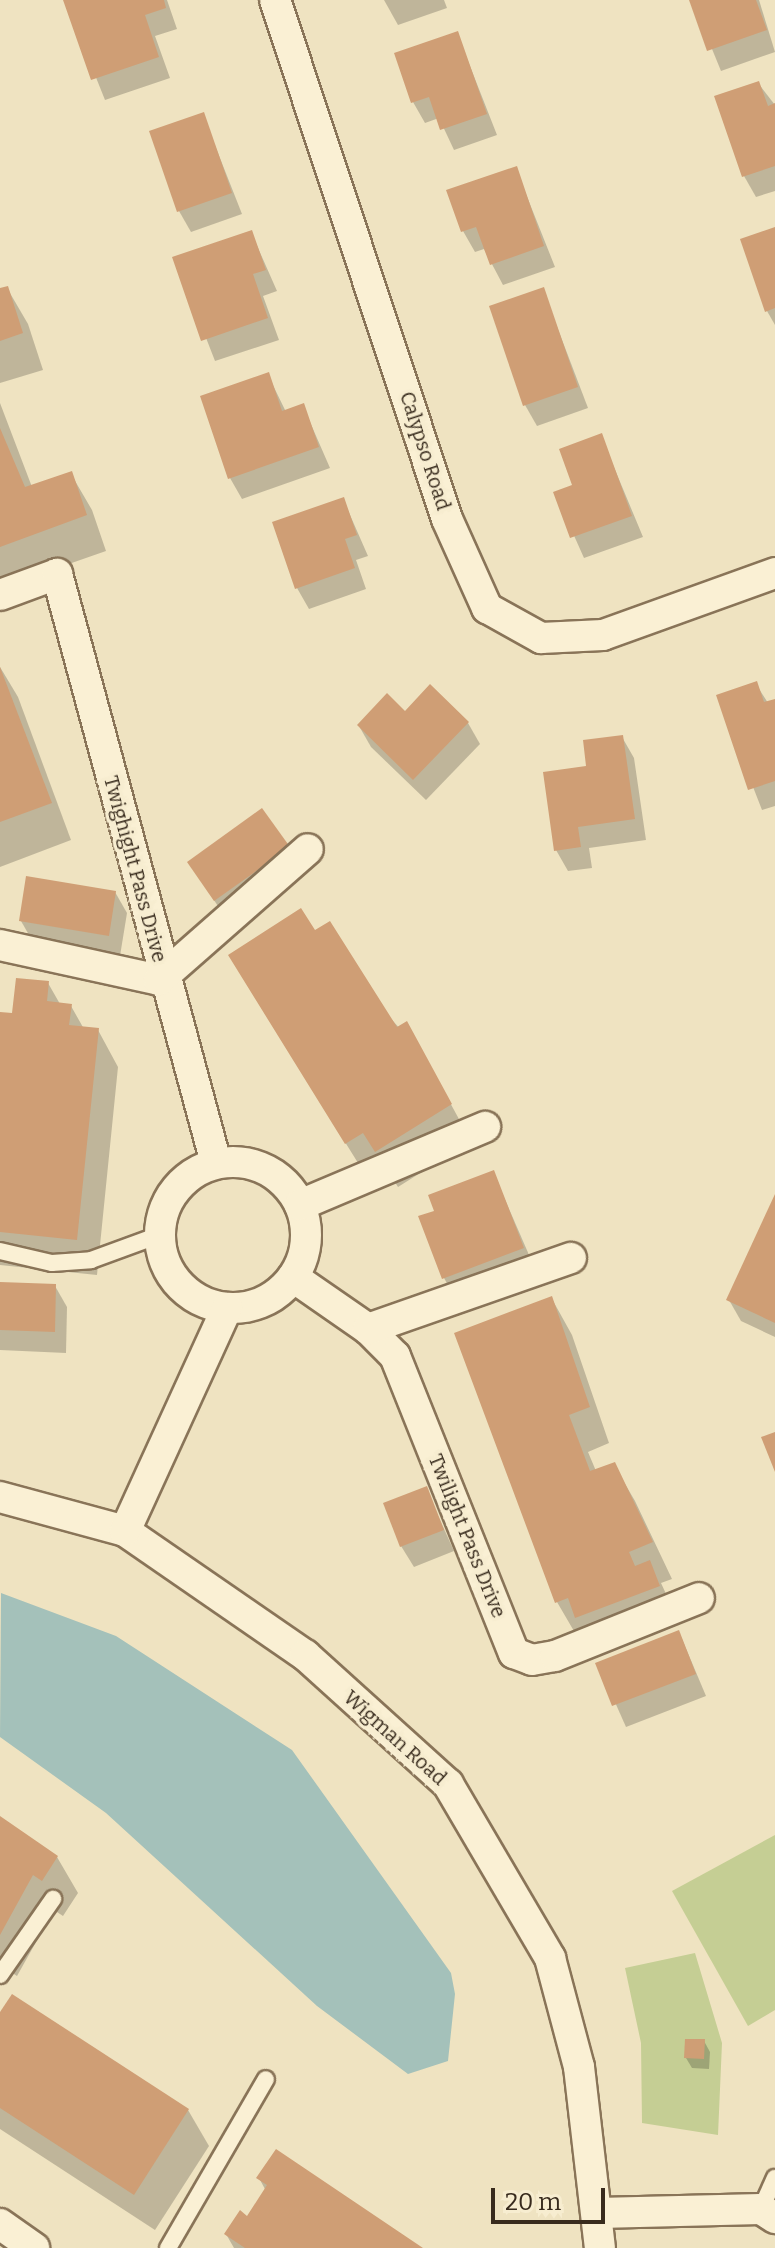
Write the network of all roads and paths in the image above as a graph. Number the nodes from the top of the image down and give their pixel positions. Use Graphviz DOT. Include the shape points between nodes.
graph roads {
  1 [pos="275,0"];
  2 [pos="775,573"];
  3 [pos="0,595"];
  4 [pos="308,849"];
  5 [pos="0,945"];
  6 [pos="165,978"];
  7 [pos="485,1127"];
  8 [pos="216,1163"];
  9 [pos="300,1205"];
  10 [pos="159,1235"];
  11 [pos="0,1251"];
  12 [pos="571,1258"];
  13 [pos="293,1277"];
  14 [pos="227,1308"];
  15 [pos="368,1329"];
  16 [pos="0,1497"];
  17 [pos="125,1531"];
  18 [pos="699,1598"];
  19 [pos="53,1899"];
  20 [pos="0,1975"];
  21 [pos="266,2079"];
  22 [pos="775,2178"];
  23 [pos="598,2213"];
  24 [pos="768,2214"];
  25 [pos="0,2224"];
  26 [pos="34,2248"];
  27 [pos="168,2248"];
  28 [pos="600,2248"];
  1 -- 2 [label="street, Calypso Road" via="447,519 487,608 541,638 603,635"];
  3 -- 6 [label="street, Twighight Pass Drive" via="57,574"];
  4 -- 6 [label="street"];
  5 -- 6 [label="street"];
  6 -- 8 [label="street, Twighight Pass Drive"];
  7 -- 9 [label="street"];
  8 -- 9 [label="street" via="241,1161 265,1168 286,1183"];
  8 -- 10 [label="street" via="183,1180 170,1196"];
  9 -- 13 [label="street" via="306,1242"];
  10 -- 11 [label="lane" via="91,1260 52,1263"];
  10 -- 14 [label="street" via="172,1276 187,1293"];
  12 -- 15 [label="street"];
  13 -- 14 [label="street" via="270,1299"];
  13 -- 15 [label="street, Twilight Pass Drive"];
  14 -- 17 [label="street"];
  15 -- 18 [label="street, Twilight Pass Drive" via="395,1356 514,1653 532,1660 555,1656"];
  16 -- 17 [label="street, Wigman Road"];
  17 -- 23 [label="street, Wigman Road" via="305,1655 448,1784 550,1958 579,2067"];
  19 -- 20 [label="lane"];
  21 -- 27 [label="lane"];
  22 -- 24 [label="lane"];
  23 -- 24 [label="street"];
  23 -- 28 [label="street, Wigman Road"];
  25 -- 26 [label="street"];
}
